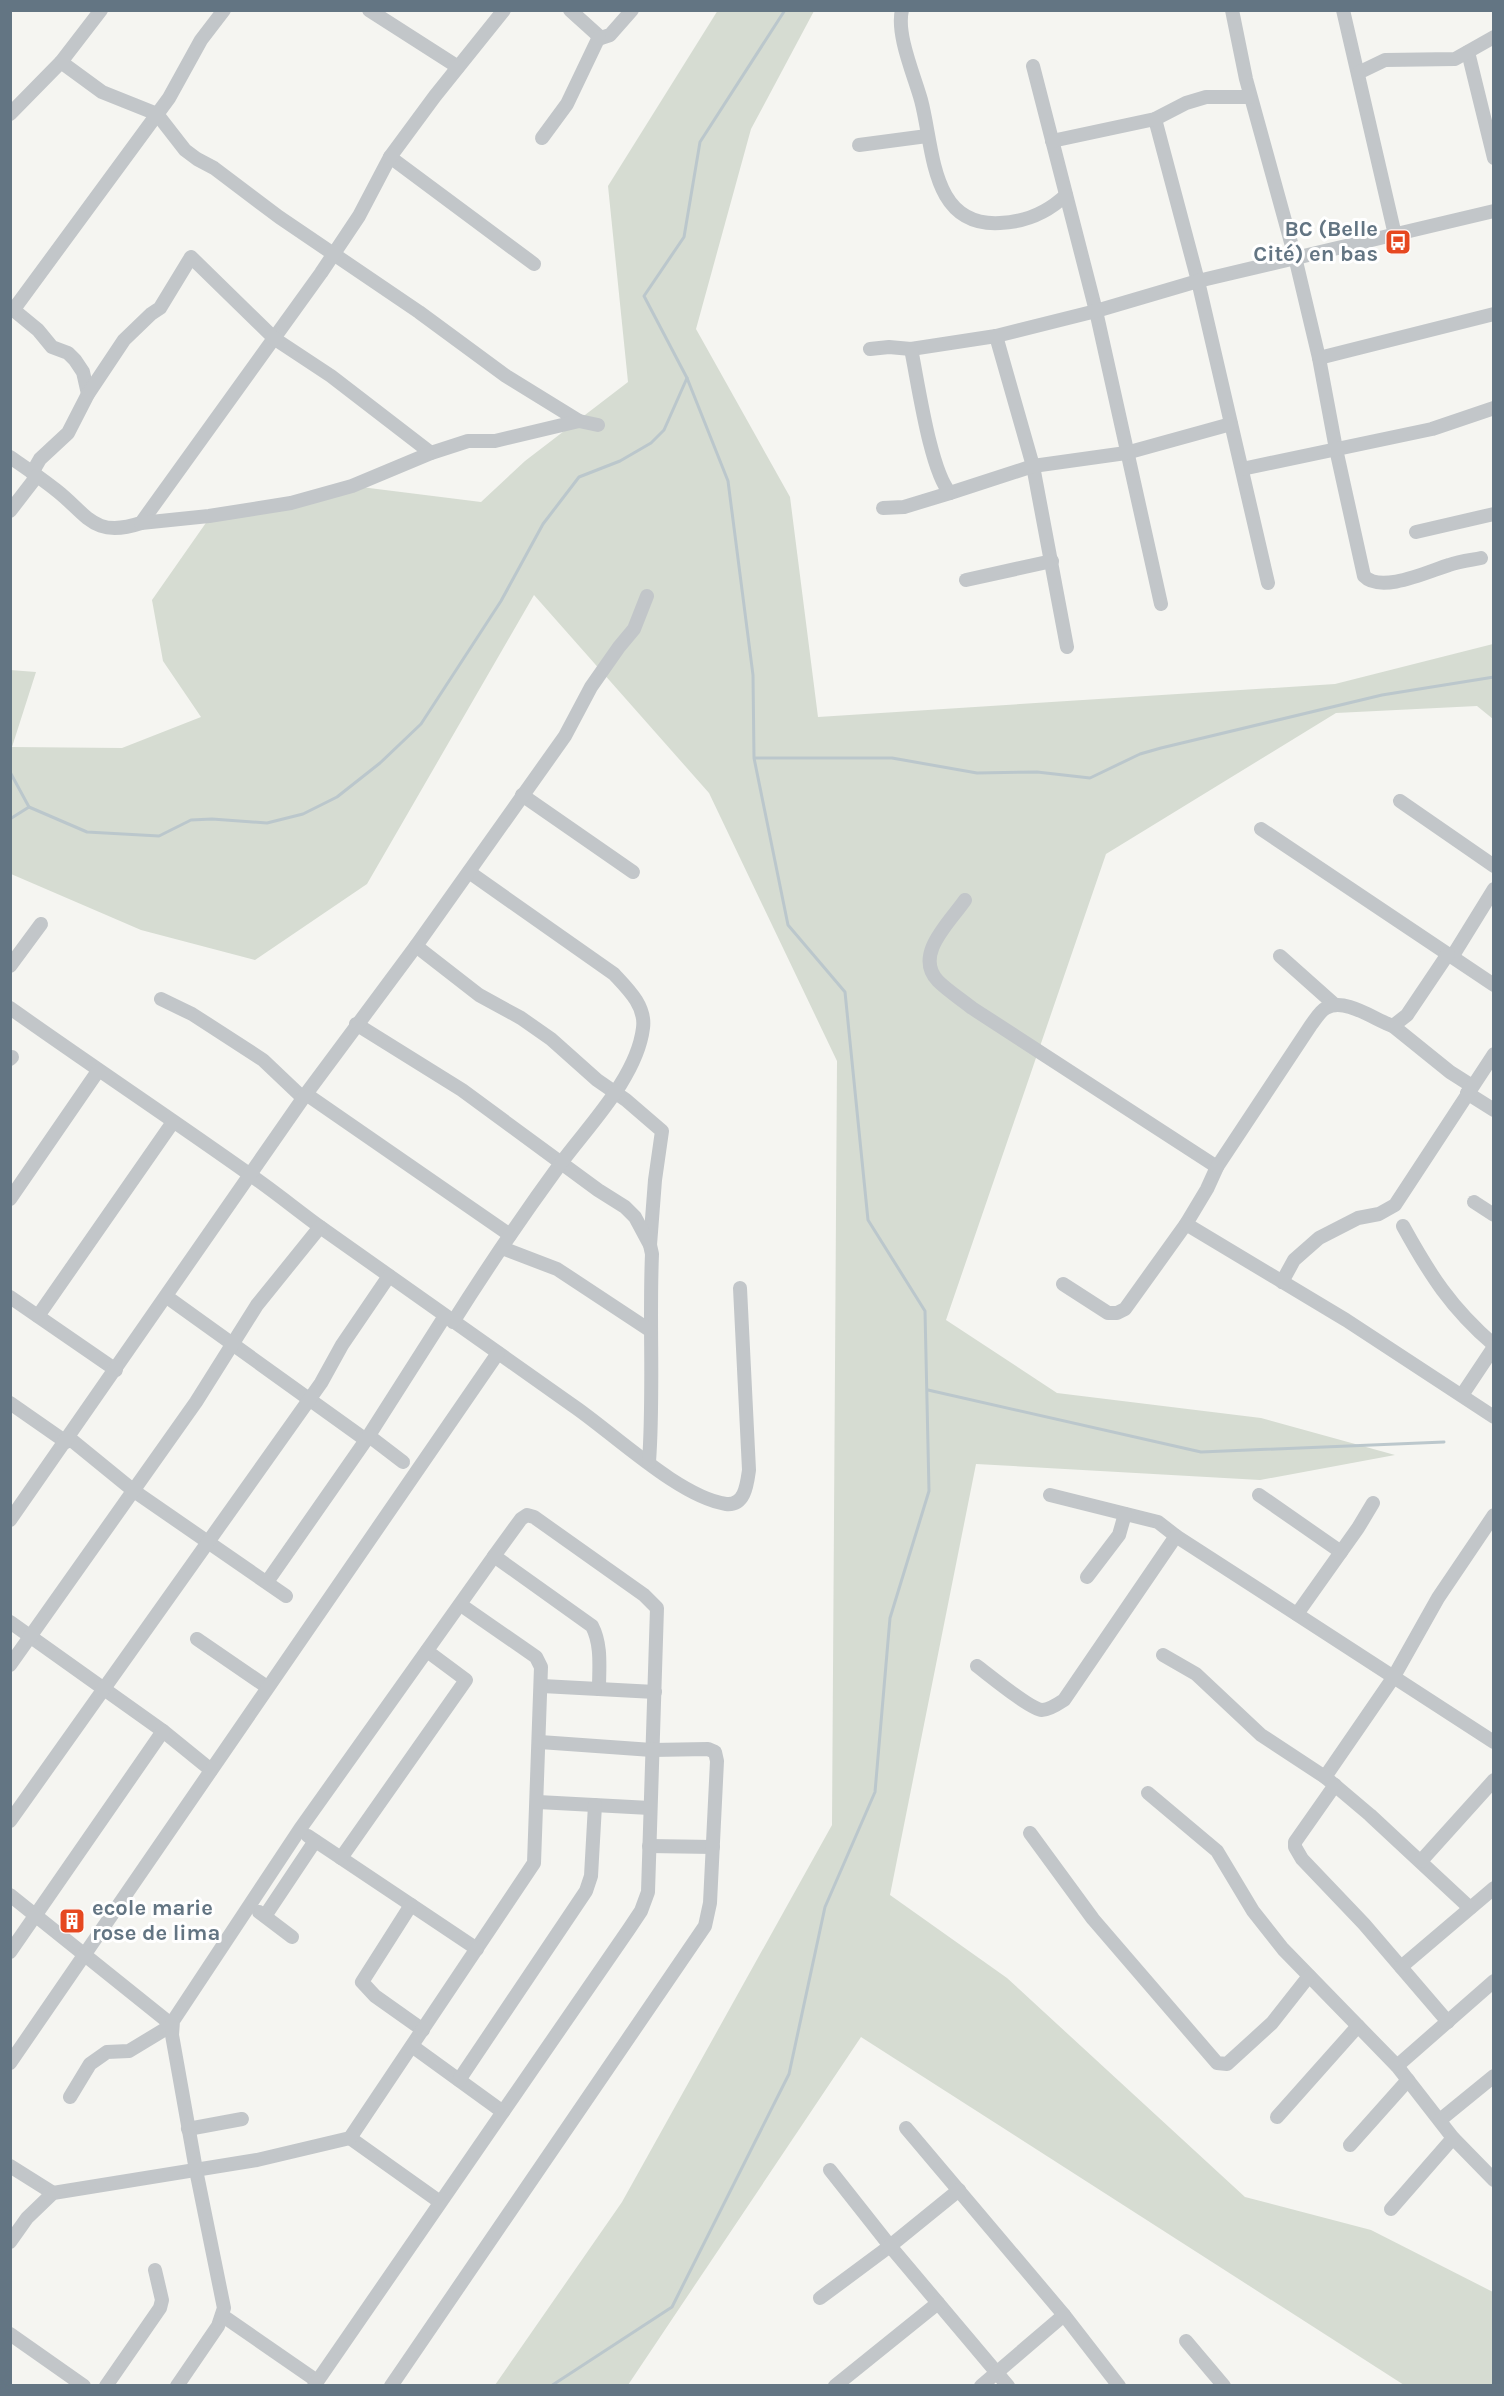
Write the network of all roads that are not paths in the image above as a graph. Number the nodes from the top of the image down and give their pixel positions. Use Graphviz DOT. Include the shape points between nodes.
graph roads {
  1 [pos="101,10"];
  2 [pos="224,10"];
  3 [pos="369,10"];
  4 [pos="504,10"];
  5 [pos="570,10"];
  6 [pos="632,10"];
  7 [pos="902,10"];
  8 [pos="1232,10"];
  9 [pos="1343,10"];
  10 [pos="599,37"];
  11 [pos="1494,37"];
  12 [pos="1468,52"];
  13 [pos="61,62"];
  14 [pos="1033,66"];
  15 [pos="458,67"];
  16 [pos="1358,73"];
  17 [pos="1250,97"];
  18 [pos="10,114"];
  19 [pos="157,114"];
  20 [pos="1155,119"];
  21 [pos="927,136"];
  22 [pos="542,138"];
  23 [pos="1052,141"];
  24 [pos="859,145"];
  25 [pos="390,158"];
  26 [pos="1494,158"];
  27 [pos="1066,195"];
  28 [pos="1494,211"];
  29 [pos="1395,235"];
  30 [pos="333,255"];
  31 [pos="1295,257"];
  32 [pos="534,264"];
  33 [pos="1198,281"];
  34 [pos="12,308"];
  35 [pos="1096,311"];
  36 [pos="1494,314"];
  37 [pos="996,336"];
  38 [pos="275,339"];
  39 [pos="870,349"];
  40 [pos="911,349"];
  41 [pos="1318,358"];
  42 [pos="88,394"];
  43 [pos="1494,408"];
  44 [pos="579,421"];
  45 [pos="598,424"];
  46 [pos="1231,424"];
  47 [pos="1336,449"];
  48 [pos="431,453"];
  49 [pos="1126,453"];
  50 [pos="10,457"];
  51 [pos="1033,466"];
  52 [pos="1242,469"];
  53 [pos="35,475"];
  54 [pos="950,493"];
  55 [pos="883,508"];
  56 [pos="10,511"];
  57 [pos="1494,513"];
  58 [pos="141,523"];
  59 [pos="1416,532"];
  60 [pos="1481,558"];
  61 [pos="1053,561"];
  62 [pos="966,580"];
  63 [pos="1268,583"];
  64 [pos="647,596"];
  65 [pos="1161,604"];
  66 [pos="1067,647"];
  67 [pos="522,795"];
  68 [pos="1400,801"];
  69 [pos="1261,829"];
  70 [pos="1494,866"];
  71 [pos="469,872"];
  72 [pos="633,872"];
  73 [pos="1494,889"];
  74 [pos="965,900"];
  75 [pos="41,924"];
  76 [pos="416,946"];
  77 [pos="1280,956"];
  78 [pos="1450,956"];
  79 [pos="10,966"];
  80 [pos="1494,985"];
  81 [pos="161,999"];
  82 [pos="1335,1005"];
  83 [pos="10,1008"];
  84 [pos="356,1024"];
  85 [pos="1393,1026"];
  86 [pos="1494,1054"];
  87 [pos="98,1071"];
  88 [pos="1469,1090"];
  89 [pos="614,1093"];
  90 [pos="305,1096"];
  91 [pos="1494,1110"];
  92 [pos="173,1122"];
  93 [pos="561,1163"];
  94 [pos="1217,1167"];
  95 [pos="251,1175"];
  96 [pos="10,1199"];
  97 [pos="1474,1202"];
  98 [pos="1494,1215"];
  99 [pos="1186,1224"];
  100 [pos="1403,1226"];
  101 [pos="320,1227"];
  102 [pos="510,1235"];
  103 [pos="650,1245"];
  104 [pos="502,1248"];
  105 [pos="388,1276"];
  106 [pos="1282,1282"];
  107 [pos="1063,1284"];
  108 [pos="740,1288"];
  109 [pos="10,1297"];
  110 [pos="166,1297"];
  111 [pos="38,1316"];
  112 [pos="449,1319"];
  113 [pos="651,1330"];
  114 [pos="231,1343"];
  115 [pos="1494,1346"];
  116 [pos="498,1353"];
  117 [pos="116,1370"];
  118 [pos="1462,1395"];
  119 [pos="309,1400"];
  120 [pos="10,1403"];
  121 [pos="1494,1417"];
  122 [pos="367,1438"];
  123 [pos="67,1440"];
  124 [pos="403,1462"];
  125 [pos="649,1462"];
  126 [pos="134,1491"];
  127 [pos="1050,1495"];
  128 [pos="1259,1495"];
  129 [pos="1373,1503"];
  130 [pos="1125,1514"];
  131 [pos="1494,1515"];
  132 [pos="11,1517"];
  133 [pos="1176,1536"];
  134 [pos="208,1541"];
  135 [pos="1341,1551"];
  136 [pos="494,1556"];
  137 [pos="1087,1577"];
  138 [pos="267,1582"];
  139 [pos="286,1596"];
  140 [pos="461,1605"];
  141 [pos="1297,1614"];
  142 [pos="10,1622"];
  143 [pos="31,1637"];
  144 [pos="197,1639"];
  145 [pos="427,1651"];
  146 [pos="1163,1655"];
  147 [pos="10,1665"];
  148 [pos="977,1666"];
  149 [pos="1393,1678"];
  150 [pos="542,1686"];
  151 [pos="267,1687"];
  152 [pos="104,1689"];
  153 [pos="598,1689"];
  154 [pos="655,1692"];
  155 [pos="163,1731"];
  156 [pos="540,1742"];
  157 [pos="1494,1742"];
  158 [pos="652,1749"];
  159 [pos="210,1770"];
  160 [pos="1494,1780"];
  161 [pos="1330,1781"];
  162 [pos="1148,1793"];
  163 [pos="538,1802"];
  164 [pos="595,1805"];
  165 [pos="650,1808"];
  166 [pos="10,1821"];
  167 [pos="300,1829"];
  168 [pos="1030,1833"];
  169 [pos="315,1841"];
  170 [pos="649,1846"];
  171 [pos="713,1847"];
  172 [pos="341,1858"];
  173 [pos="1421,1861"];
  174 [pos="1494,1888"];
  175 [pos="10,1894"];
  176 [pos="250,1905"];
  177 [pos="411,1905"];
  178 [pos="1470,1908"];
  179 [pos="37,1915"];
  180 [pos="265,1916"];
  181 [pos="292,1937"];
  182 [pos="477,1949"];
  183 [pos="10,1952"];
  184 [pos="85,1953"];
  185 [pos="1401,1966"];
  186 [pos="1309,1976"];
  187 [pos="1494,1982"];
  188 [pos="1448,2022"];
  189 [pos="172,2025"];
  190 [pos="1358,2026"];
  191 [pos="423,2030"];
  192 [pos="412,2046"];
  193 [pos="10,2063"];
  194 [pos="1397,2066"];
  195 [pos="1494,2076"];
  196 [pos="459,2080"];
  197 [pos="1408,2080"];
  198 [pos="70,2097"];
  199 [pos="503,2112"];
  200 [pos="1277,2117"];
  201 [pos="242,2119"];
  202 [pos="1440,2120"];
  203 [pos="906,2128"];
  204 [pos="188,2129"];
  205 [pos="350,2138"];
  206 [pos="1454,2138"];
  207 [pos="1350,2145"];
  208 [pos="10,2166"];
  209 [pos="195,2170"];
  210 [pos="830,2170"];
  211 [pos="1494,2180"];
  212 [pos="958,2190"];
  213 [pos="53,2193"];
  214 [pos="440,2202"];
  215 [pos="1391,2209"];
  216 [pos="10,2242"];
  217 [pos="890,2246"];
  218 [pos="155,2270"];
  219 [pos="820,2298"];
  220 [pos="938,2303"];
  221 [pos="1064,2315"];
  222 [pos="223,2316"];
  223 [pos="10,2334"];
  224 [pos="1186,2341"];
  225 [pos="997,2373"];
  226 [pos="315,2383"];
  227 [pos="84,2385"];
  228 [pos="106,2385"];
  229 [pos="177,2385"];
  230 [pos="392,2385"];
  231 [pos="835,2385"];
  232 [pos="981,2385"];
  233 [pos="1008,2385"];
  234 [pos="1119,2385"];
  235 [pos="1224,2385"];
  1 -- 13 [label="street"];
  2 -- 19 [label="street" via="201,40"];
  3 -- 15 [label="street"];
  4 -- 15 [label="street"];
  5 -- 10 [label="street"];
  6 -- 10 [label="street" via="610,35"];
  7 -- 21 [label="street" via="903,36"];
  8 -- 17 [label="street"];
  9 -- 16 [label="street"];
  10 -- 22 [label="street" via="567,104"];
  11 -- 12 [label="street"];
  12 -- 16 [label="street" via="1455,59 1385,60"];
  12 -- 26 [label="street"];
  13 -- 18 [label="street"];
  13 -- 19 [label="street" via="102,92"];
  14 -- 23 [label="street"];
  15 -- 25 [label="street"];
  16 -- 29 [label="street"];
  17 -- 20 [label="street" via="1206,97"];
  17 -- 31 [label="street"];
  19 -- 30 [label="street" via="185,150"];
  19 -- 34 [label="street"];
  20 -- 23 [label="street"];
  20 -- 33 [label="street"];
  21 -- 24 [label="street"];
  21 -- 27 [label="street" via="945,194 958,212 971,221 989,224 1036,216"];
  23 -- 27 [label="street"];
  25 -- 30 [label="street"];
  25 -- 32 [label="street"];
  27 -- 35 [label="street"];
  28 -- 29 [label="street"];
  29 -- 31 [label="street"];
  30 -- 38 [label="street"];
  30 -- 44 [label="street" via="506,376"];
  31 -- 33 [label="street"];
  31 -- 41 [label="street"];
  33 -- 35 [label="street"];
  33 -- 46 [label="street"];
  34 -- 42 [label="street" via="52,347 75,360 83,372"];
  35 -- 37 [label="street"];
  35 -- 49 [label="street"];
  36 -- 41 [label="street"];
  37 -- 40 [label="street"];
  37 -- 51 [label="street"];
  38 -- 42 [label="street" via="191,256 160,308 124,340"];
  38 -- 48 [label="street" via="331,376"];
  38 -- 58 [label="street"];
  39 -- 40 [label="street"];
  40 -- 54 [label="street" via="939,473"];
  41 -- 47 [label="street"];
  42 -- 53 [label="street" via="68,433 40,459"];
  43 -- 47 [label="street" via="1439,427"];
  44 -- 45 [label="street"];
  44 -- 48 [label="street" via="495,441 468,441"];
  46 -- 49 [label="street"];
  46 -- 52 [label="street"];
  47 -- 52 [label="street"];
  47 -- 60 [label="street" via="1368,581 1391,583"];
  48 -- 58 [label="street" via="352,486 291,503"];
  49 -- 51 [label="street"];
  49 -- 65 [label="street"];
  50 -- 53 [label="street"];
  51 -- 54 [label="street"];
  51 -- 61 [label="street"];
  52 -- 63 [label="street"];
  53 -- 56 [label="street"];
  53 -- 58 [label="street" via="95,524 113,527"];
  54 -- 55 [label="street" via="903,507"];
  57 -- 59 [label="street"];
  61 -- 62 [label="street"];
  61 -- 66 [label="street"];
  64 -- 67 [label="street" via="634,629 591,687 565,736"];
  67 -- 71 [label="street"];
  67 -- 72 [label="street"];
  68 -- 70 [label="street"];
  69 -- 78 [label="street"];
  71 -- 76 [label="street"];
  71 -- 89 [label="street" via="614,974 630,992 643,1013 643,1029"];
  73 -- 78 [label="street"];
  74 -- 94 [label="street" via="928,959 938,981 972,1008"];
  75 -- 79 [label="street"];
  76 -- 84 [label="street"];
  76 -- 89 [label="street" via="479,995 551,1039"];
  77 -- 82 [label="street"];
  78 -- 80 [label="street"];
  78 -- 85 [label="street" via="1407,1016"];
  81 -- 90 [label="street" via="263,1059"];
  82 -- 85 [label="street" via="1354,1008"];
  82 -- 94 [label="street" via="1326,1008 1311,1025"];
  83 -- 87 [label="street"];
  84 -- 90 [label="street"];
  84 -- 93 [label="street" via="462,1090"];
  85 -- 88 [label="street"];
  86 -- 88 [label="street"];
  87 -- 92 [label="street"];
  87 -- 96 [label="street"];
  88 -- 91 [label="street"];
  88 -- 106 [label="street" via="1395,1205 1319,1238 1294,1260"];
  89 -- 93 [label="street"];
  89 -- 103 [label="street" via="662,1131"];
  90 -- 95 [label="street"];
  90 -- 102 [label="street"];
  92 -- 95 [label="street"];
  92 -- 111 [label="street"];
  93 -- 102 [label="street"];
  93 -- 103 [label="street" via="635,1217"];
  94 -- 99 [label="street"];
  95 -- 101 [label="street"];
  95 -- 110 [label="street"];
  97 -- 98 [label="street"];
  99 -- 106 [label="street"];
  99 -- 107 [label="street" via="1125,1309 1117,1313 1108,1313"];
  100 -- 115 [label="street" via="1453,1306"];
  101 -- 105 [label="street"];
  101 -- 114 [label="street"];
  102 -- 104 [label="street"];
  103 -- 113 [label="street"];
  104 -- 112 [label="street"];
  104 -- 113 [label="street" via="557,1269"];
  105 -- 112 [label="street"];
  105 -- 119 [label="street"];
  106 -- 118 [label="street"];
  108 -- 125 [label="street" via="749,1470 741,1499 733,1504 705,1496 686,1488"];
  109 -- 111 [label="street"];
  110 -- 114 [label="street"];
  110 -- 117 [label="street"];
  111 -- 117 [label="street"];
  112 -- 116 [label="street"];
  112 -- 122 [label="street"];
  113 -- 125 [label="street"];
  114 -- 119 [label="street"];
  114 -- 126 [label="street"];
  115 -- 118 [label="street"];
  116 -- 125 [label="street"];
  116 -- 151 [label="street"];
  117 -- 123 [label="street"];
  118 -- 121 [label="street"];
  119 -- 122 [label="street"];
  119 -- 134 [label="street"];
  120 -- 123 [label="street"];
  122 -- 124 [label="street"];
  122 -- 138 [label="street"];
  123 -- 126 [label="street"];
  123 -- 132 [label="street"];
  126 -- 134 [label="street"];
  126 -- 143 [label="street"];
  127 -- 130 [label="street"];
  128 -- 135 [label="street"];
  129 -- 135 [label="street"];
  130 -- 133 [label="street" via="1158,1522"];
  130 -- 137 [label="street" via="1119,1535"];
  131 -- 149 [label="street" via="1438,1598"];
  133 -- 141 [label="street"];
  133 -- 148 [label="street" via="1064,1700 1042,1710"];
  134 -- 138 [label="street"];
  134 -- 152 [label="street"];
  135 -- 141 [label="street"];
  136 -- 140 [label="street"];
  136 -- 153 [label="street" via="592,1626 599,1651"];
  136 -- 154 [label="street" via="527,1515 649,1599 657,1608"];
  138 -- 139 [label="street"];
  140 -- 145 [label="street"];
  140 -- 150 [label="street" via="536,1657"];
  141 -- 149 [label="street"];
  142 -- 143 [label="street"];
  143 -- 147 [label="street"];
  143 -- 152 [label="street"];
  144 -- 151 [label="street"];
  145 -- 167 [label="street"];
  145 -- 172 [label="street" via="466,1680"];
  146 -- 161 [label="street" via="1196,1674 1261,1735"];
  149 -- 157 [label="street"];
  149 -- 161 [label="street"];
  150 -- 153 [label="street"];
  150 -- 156 [label="street"];
  151 -- 159 [label="street"];
  152 -- 155 [label="street"];
  152 -- 166 [label="street"];
  153 -- 154 [label="street"];
  154 -- 158 [label="street"];
  155 -- 159 [label="street"];
  155 -- 179 [label="street"];
  156 -- 158 [label="street"];
  156 -- 163 [label="street"];
  158 -- 165 [label="street"];
  158 -- 171 [label="street" via="715,1752"];
  159 -- 184 [label="street"];
  160 -- 173 [label="street"];
  161 -- 173 [label="street"];
  161 -- 185 [label="street" via="1295,1847"];
  162 -- 186 [label="street" via="1217,1851 1253,1911"];
  163 -- 164 [label="street"];
  163 -- 182 [label="street" via="534,1863"];
  164 -- 165 [label="street"];
  164 -- 196 [label="street" via="591,1876 586,1891"];
  165 -- 170 [label="street"];
  167 -- 169 [label="street"];
  167 -- 176 [label="street"];
  168 -- 186 [label="street" via="1093,1919 1217,2063 1227,2064 1272,2023"];
  169 -- 172 [label="street"];
  169 -- 180 [label="street"];
  170 -- 171 [label="street"];
  170 -- 199 [label="street" via="648,1892 641,1911"];
  171 -- 230 [label="street" via="710,1902 705,1926 695,1943"];
  172 -- 177 [label="street"];
  173 -- 178 [label="street"];
  174 -- 178 [label="street"];
  175 -- 179 [label="street"];
  176 -- 180 [label="street"];
  176 -- 189 [label="street" via="183,2002"];
  177 -- 182 [label="street"];
  177 -- 191 [label="street" via="362,1982"];
  178 -- 185 [label="street"];
  179 -- 183 [label="street"];
  179 -- 184 [label="street"];
  180 -- 181 [label="street"];
  182 -- 191 [label="street"];
  184 -- 189 [label="street"];
  184 -- 193 [label="street"];
  185 -- 188 [label="street"];
  186 -- 190 [label="street"];
  187 -- 188 [label="street"];
  188 -- 194 [label="street"];
  189 -- 198 [label="street" via="129,2051 107,2052 90,2064"];
  189 -- 204 [label="street"];
  190 -- 194 [label="street"];
  190 -- 200 [label="street"];
  191 -- 192 [label="street"];
  192 -- 196 [label="street"];
  192 -- 205 [label="street"];
  194 -- 197 [label="street"];
  195 -- 202 [label="street"];
  196 -- 199 [label="street"];
  197 -- 202 [label="street"];
  197 -- 207 [label="street"];
  199 -- 214 [label="street"];
  201 -- 204 [label="street"];
  202 -- 206 [label="street"];
  203 -- 212 [label="street"];
  204 -- 209 [label="street"];
  205 -- 209 [label="street"];
  205 -- 214 [label="street"];
  206 -- 211 [label="street"];
  206 -- 215 [label="street"];
  208 -- 213 [label="street"];
  209 -- 213 [label="street"];
  209 -- 222 [label="street"];
  210 -- 217 [label="street"];
  212 -- 217 [label="street"];
  212 -- 221 [label="street"];
  213 -- 216 [label="street" via="27,2218"];
  214 -- 226 [label="street"];
  217 -- 219 [label="street"];
  217 -- 220 [label="street"];
  218 -- 228 [label="street" via="162,2300 160,2308"];
  220 -- 225 [label="street"];
  220 -- 231 [label="street"];
  221 -- 225 [label="street"];
  221 -- 234 [label="street"];
  222 -- 226 [label="street"];
  222 -- 229 [label="street"];
  223 -- 227 [label="street"];
  224 -- 235 [label="street"];
  225 -- 232 [label="street"];
  225 -- 233 [label="street"];
}
